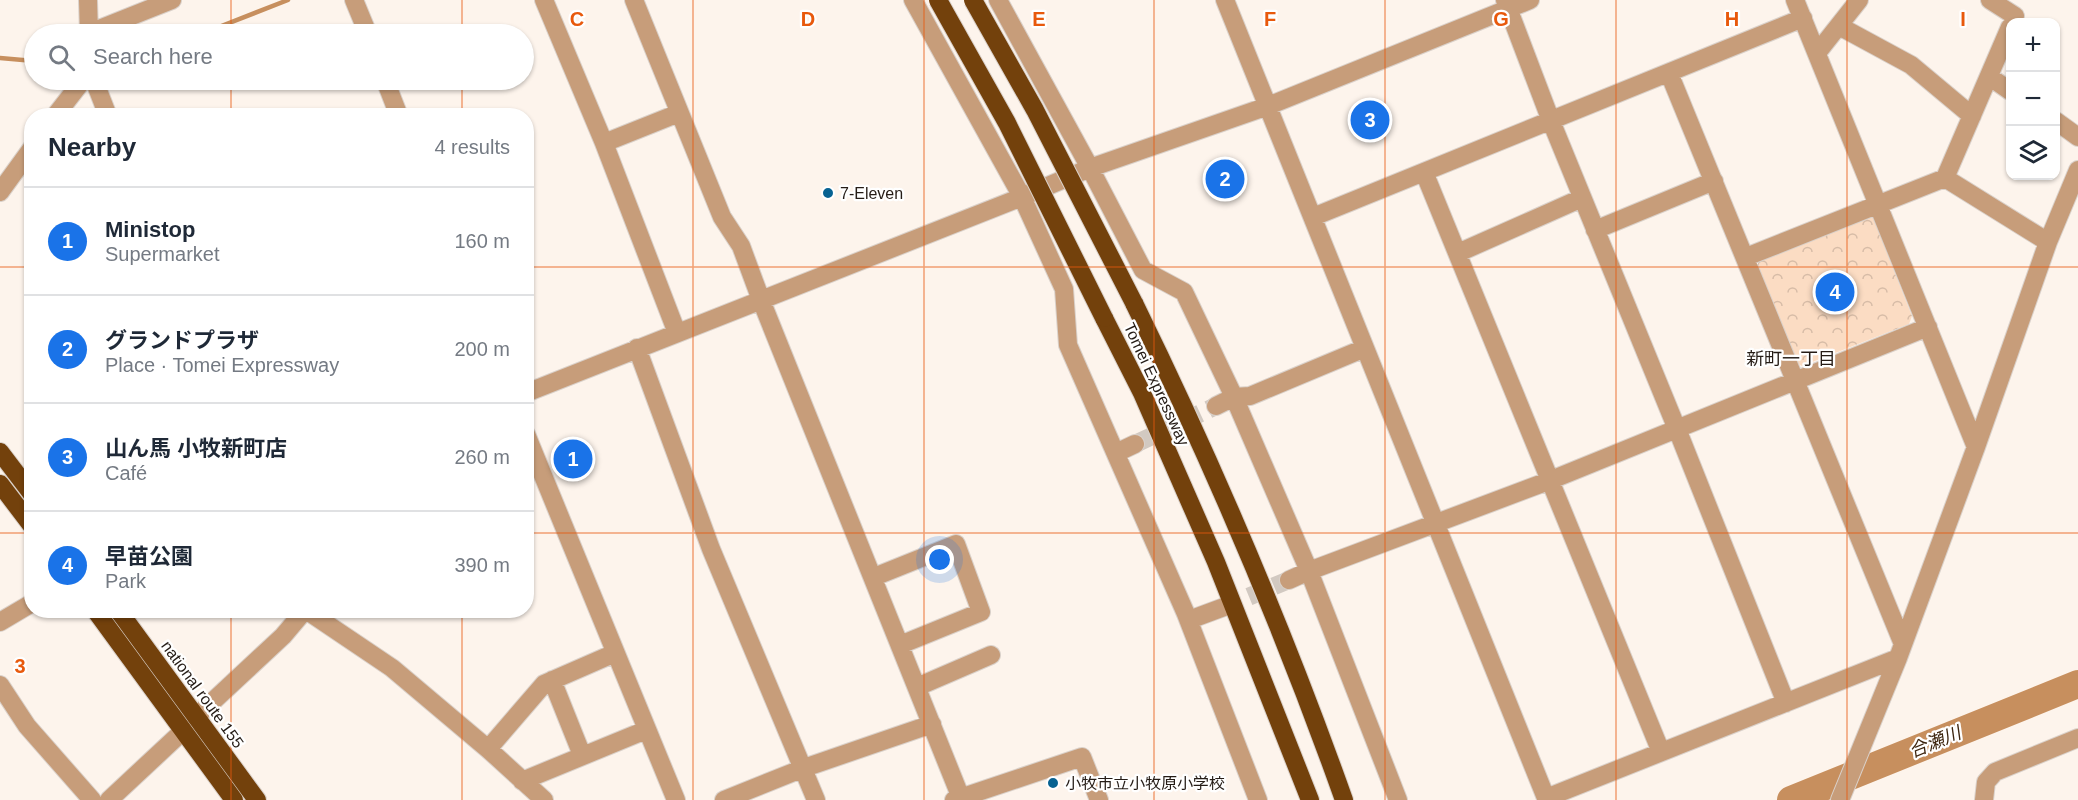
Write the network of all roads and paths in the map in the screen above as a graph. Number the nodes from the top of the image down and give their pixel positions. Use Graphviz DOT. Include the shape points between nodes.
graph roads {
  1 [pos="88,0"];
  2 [pos="172,0"];
  3 [pos="354,0"];
  4 [pos="544,0"];
  5 [pos="634,0"];
  6 [pos="913,0"];
  7 [pos="938,0"];
  8 [pos="973,0"];
  9 [pos="998,0"];
  10 [pos="1226,0"];
  11 [pos="1530,0"];
  12 [pos="1795,0"];
  13 [pos="1859,0"];
  14 [pos="1990,0"];
  15 [pos="1507,5"];
  16 [pos="2015,16"];
  17 [pos="1803,18"];
  18 [pos="89,24"];
  19 [pos="113,24"];
  20 [pos="364,24"];
  21 [pos="1839,26"];
  22 [pos="1817,53"];
  23 [pos="1669,72"];
  24 [pos="1990,77"];
  25 [pos="2006,88"];
  26 [pos="75,90"];
  27 [pos="98,90"];
  28 [pos="389,90"];
  29 [pos="1268,106"];
  30 [pos="61,108"];
  31 [pos="105,108"];
  32 [pos="396,108"];
  33 [pos="679,113"];
  34 [pos="1972,116"];
  35 [pos="1551,121"];
  36 [pos="2060,125"];
  37 [pos="2078,137"];
  38 [pos="604,143"];
  39 [pos="24,159"];
  40 [pos="1090,168"];
  41 [pos="2078,170"];
  42 [pos="1424,172"];
  43 [pos="1945,178"];
  44 [pos="1714,181"];
  45 [pos="0,192"];
  46 [pos="1022,197"];
  47 [pos="1582,198"];
  48 [pos="1879,204"];
  49 [pos="1313,217"];
  50 [pos="1595,230"];
  51 [pos="2048,242"];
  52 [pos="1458,253"];
  53 [pos="1746,257"];
  54 [pos="761,300"];
  55 [pos="1928,327"];
  56 [pos="677,333"];
  57 [pos="637,348"];
  58 [pos="1365,348"];
  59 [pos="1794,381"];
  60 [pos="534,390"];
  61 [pos="1234,397"];
  62 [pos="1216,406"];
  63 [pos="1677,429"];
  64 [pos="1135,444"];
  65 [pos="1976,447"];
  66 [pos="0,452"];
  67 [pos="1116,453"];
  68 [pos="534,454"];
  69 [pos="1551,480"];
  70 [pos="0,484"];
  71 [pos="24,484"];
  72 [pos="24,516"];
  73 [pos="1436,524"];
  74 [pos="1309,571"];
  75 [pos="874,577"];
  76 [pos="1288,580"];
  77 [pos="1224,607"];
  78 [pos="24,608"];
  79 [pos="101,618"];
  80 [pos="124,618"];
  81 [pos="298,618"];
  82 [pos="317,618"];
  83 [pos="1189,620"];
  84 [pos="0,622"];
  85 [pos="900,645"];
  86 [pos="1901,651"];
  87 [pos="615,653"];
  88 [pos="991,655"];
  89 [pos="552,680"];
  90 [pos="0,685"];
  91 [pos="917,687"];
  92 [pos="1786,703"];
  93 [pos="196,717"];
  94 [pos="932,724"];
  95 [pos="646,730"];
  96 [pos="183,731"];
  97 [pos="2078,738"];
  98 [pos="488,749"];
  99 [pos="1661,752"];
  100 [pos="582,755"];
  101 [pos="804,768"];
  102 [pos="522,781"];
  103 [pos="958,799"];
  104 [pos="93,800"];
  105 [pos="109,800"];
  106 [pos="234,800"];
  107 [pos="257,800"];
  108 [pos="544,800"];
  109 [pos="676,800"];
  110 [pos="724,800"];
  111 [pos="816,800"];
  112 [pos="1099,800"];
  113 [pos="1258,800"];
  114 [pos="1310,800"];
  115 [pos="1344,800"];
  116 [pos="1398,800"];
  117 [pos="1840,800"];
  118 [pos="1984,800"];
  1 -- 18 [label="street"];
  2 -- 19 [label="street"];
  3 -- 20 [label="street"];
  4 -- 38 [label="street"];
  5 -- 33 [label="street"];
  6 -- 46 [label="street"];
  7 -- 114 [label="highway, Tomei Expressway, bridge" via="1007,123 1142,393 1216,562"];
  8 -- 115 [label="highway, Tomei Expressway, bridge" via="1035,110 1171,379 1246,548"];
  9 -- 40 [label="street"];
  10 -- 29 [label="street"];
  11 -- 15 [label="street"];
  12 -- 17 [label="street"];
  13 -- 21 [label="street"];
  14 -- 16 [label="street"];
  15 -- 29 [label="street"];
  15 -- 35 [label="street"];
  16 -- 24 [label="street"];
  17 -- 22 [label="street"];
  17 -- 23 [label="street"];
  21 -- 22 [label="street"];
  21 -- 34 [label="street" via="1911,65"];
  22 -- 48 [label="street"];
  23 -- 35 [label="street"];
  23 -- 44 [label="street"];
  24 -- 25 [label="street"];
  24 -- 34 [label="street"];
  26 -- 30 [label="street"];
  27 -- 31 [label="street"];
  28 -- 32 [label="street"];
  29 -- 40 [label="street"];
  29 -- 49 [label="street"];
  33 -- 38 [label="street"];
  33 -- 54 [label="street" via="722,217 741,246"];
  34 -- 43 [label="street"];
  35 -- 42 [label="street"];
  35 -- 47 [label="street"];
  36 -- 37 [label="street"];
  38 -- 56 [label="street"];
  39 -- 45 [label="street"];
  40 -- 46 [label="street"];
  40 -- 61 [label="street" via="1143,270 1184,292"];
  41 -- 51 [label="street"];
  42 -- 49 [label="street"];
  42 -- 52 [label="street"];
  43 -- 48 [label="street"];
  43 -- 51 [label="street"];
  44 -- 50 [label="street"];
  44 -- 53 [label="street"];
  46 -- 54 [label="street"];
  46 -- 67 [label="street" via="1064,289 1068,345"];
  47 -- 50 [label="street"];
  47 -- 52 [label="street"];
  48 -- 53 [label="street"];
  48 -- 55 [label="street"];
  49 -- 58 [label="street"];
  50 -- 63 [label="street"];
  51 -- 65 [label="street"];
  52 -- 69 [label="street"];
  53 -- 59 [label="street"];
  54 -- 56 [label="street"];
  54 -- 75 [label="street"];
  55 -- 59 [label="street"];
  55 -- 65 [label="street"];
  56 -- 57 [label="street"];
  57 -- 60 [label="street"];
  57 -- 101 [label="street" via="711,549"];
  58 -- 61 [label="street" via="1250,396"];
  58 -- 73 [label="street"];
  59 -- 63 [label="street"];
  59 -- 86 [label="street"];
  61 -- 62 [label="street"];
  61 -- 74 [label="street"];
  63 -- 69 [label="street"];
  63 -- 92 [label="street"];
  64 -- 67 [label="street"];
  65 -- 86 [label="street"];
  66 -- 71 [label="highway"];
  67 -- 83 [label="street"];
  68 -- 87 [label="street"];
  69 -- 73 [label="street"];
  69 -- 99 [label="street"];
  70 -- 72 [label="highway"];
  73 -- 74 [label="street"];
  73 -- 99 [label="street" via="1546,798"];
  74 -- 76 [label="street"];
  74 -- 116 [label="street"];
  75 -- 85 [label="street"];
  75 -- 85 [label="street" via="956,544 981,612"];
  77 -- 83 [label="street"];
  78 -- 84 [label="street"];
  79 -- 96 [label="highway"];
  80 -- 93 [label="highway, national route 155"];
  81 -- 93 [label="street"];
  82 -- 98 [label="street" via="392,668"];
  83 -- 113 [label="street"];
  85 -- 91 [label="street"];
  86 -- 92 [label="street"];
  86 -- 117 [label="street"];
  87 -- 89 [label="street"];
  87 -- 95 [label="street"];
  88 -- 91 [label="street"];
  89 -- 98 [label="street" via="544,684"];
  89 -- 100 [label="street"];
  90 -- 104 [label="street" via="27,726"];
  91 -- 94 [label="street"];
  92 -- 99 [label="street"];
  93 -- 107 [label="highway, national route 155"];
  94 -- 101 [label="street"];
  94 -- 103 [label="street"];
  95 -- 100 [label="street"];
  95 -- 109 [label="street"];
  96 -- 105 [label="street"];
  96 -- 106 [label="highway"];
  97 -- 118 [label="street" via="1995,772 1986,782"];
  98 -- 102 [label="street"];
  100 -- 102 [label="street"];
  101 -- 110 [label="street"];
  101 -- 111 [label="street"];
  102 -- 108 [label="street"];
  103 -- 112 [label="street" via="1082,757"];
}
